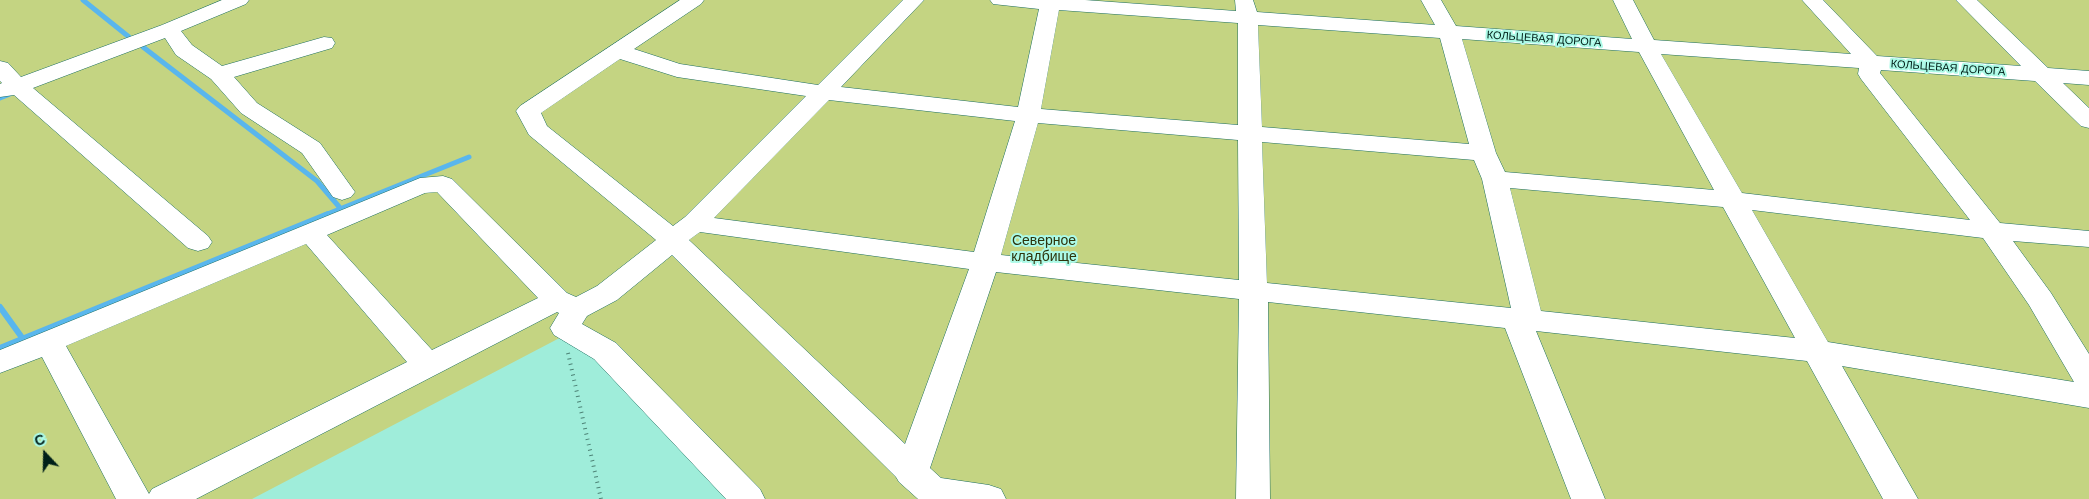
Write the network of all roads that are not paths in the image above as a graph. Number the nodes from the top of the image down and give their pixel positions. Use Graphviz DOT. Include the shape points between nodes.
graph roads {
  1 [pos="239,0"];
  2 [pos="694,0"];
  3 [pos="914,0"];
  4 [pos="1000,0"];
  5 [pos="1431,0"];
  6 [pos="1623,0"];
  7 [pos="1812,0"];
  8 [pos="1966,0"];
  9 [pos="1050,2"];
  10 [pos="1246,9"];
  11 [pos="169,29"];
  12 [pos="1449,32"];
  13 [pos="324,43"];
  14 [pos="1646,46"];
  15 [pos="617,51"];
  16 [pos="1871,63"];
  17 [pos="0,68"];
  18 [pos="220,74"];
  19 [pos="2043,75"];
  20 [pos="2089,78"];
  21 [pos="9,89"];
  22 [pos="822,92"];
  23 [pos="1028,115"];
  24 [pos="2089,121"];
  25 [pos="1249,133"];
  26 [pos="1484,153"];
  27 [pos="1495,178"];
  28 [pos="342,192"];
  29 [pos="1734,200"];
  30 [pos="1993,231"];
  31 [pos="683,232"];
  32 [pos="311,233"];
  33 [pos="2089,239"];
  34 [pos="198,242"];
  35 [pos="986,262"];
  36 [pos="1253,290"];
  37 [pos="566,312"];
  38 [pos="1529,321"];
  39 [pos="49,342"];
  40 [pos="1817,352"];
  41 [pos="0,362"];
  42 [pos="427,366"];
  43 [pos="2089,380"];
  44 [pos="2089,396"];
  45 [pos="911,473"];
  46 [pos="134,499"];
  47 [pos="164,499"];
  48 [pos="748,499"];
  49 [pos="989,499"];
  50 [pos="1253,499"];
  51 [pos="1588,499"];
  52 [pos="1901,499"];
  1 -- 11 [label="lane"];
  2 -- 15 [label="lane"];
  3 -- 22 [label="lane"];
  4 -- 9 [label="lane, КОЛЬЦЕВАЯ ДОРОГА"];
  5 -- 12 [label="lane"];
  6 -- 14 [label="lane"];
  7 -- 16 [label="lane"];
  8 -- 19 [label="lane"];
  9 -- 10 [label="lane, КОЛЬЦЕВАЯ ДОРОГА"];
  9 -- 23 [label="lane"];
  10 -- 12 [label="lane, КОЛЬЦЕВАЯ ДОРОГА"];
  10 -- 25 [label="lane"];
  11 -- 18 [label="lane" via="184,50"];
  11 -- 21 [label="lane"];
  12 -- 14 [label="lane, КОЛЬЦЕВАЯ ДОРОГА"];
  12 -- 26 [label="lane"];
  13 -- 18 [label="lane"];
  14 -- 16 [label="lane, КОЛЬЦЕВАЯ ДОРОГА"];
  14 -- 29 [label="lane"];
  15 -- 22 [label="lane" via="677,70"];
  15 -- 31 [label="lane" via="528,111 537,130"];
  16 -- 19 [label="lane, КОЛЬЦЕВАЯ ДОРОГА"];
  16 -- 30 [label="lane" via="1869,74"];
  17 -- 21 [label="lane"];
  18 -- 28 [label="lane" via="249,108 311,148"];
  19 -- 20 [label="lane, КОЛЬЦЕВАЯ ДОРОГА"];
  19 -- 24 [label="lane"];
  21 -- 34 [label="lane"];
  22 -- 23 [label="lane"];
  22 -- 31 [label="lane"];
  23 -- 25 [label="lane"];
  23 -- 35 [label="lane"];
  25 -- 26 [label="lane"];
  25 -- 36 [label="lane"];
  26 -- 27 [label="lane"];
  27 -- 29 [label="lane"];
  27 -- 38 [label="lane"];
  29 -- 30 [label="lane"];
  29 -- 40 [label="lane"];
  30 -- 33 [label="lane"];
  30 -- 43 [label="lane" via="2072,348"];
  31 -- 35 [label="lane"];
  31 -- 37 [label="lane" via="607,293"];
  31 -- 45 [label="lane"];
  32 -- 37 [label="lane" via="420,186 443,184"];
  32 -- 39 [label="lane"];
  32 -- 42 [label="lane"];
  35 -- 36 [label="lane"];
  35 -- 45 [label="lane"];
  36 -- 38 [label="lane"];
  36 -- 50 [label="lane"];
  37 -- 42 [label="lane"];
  37 -- 48 [label="lane"];
  38 -- 40 [label="lane"];
  38 -- 51 [label="lane" via="1520,328"];
  39 -- 41 [label="lane"];
  39 -- 46 [label="lane"];
  40 -- 44 [label="lane"];
  40 -- 52 [label="lane"];
  42 -- 47 [label="lane"];
  45 -- 49 [label="lane" via="932,491"];
}
